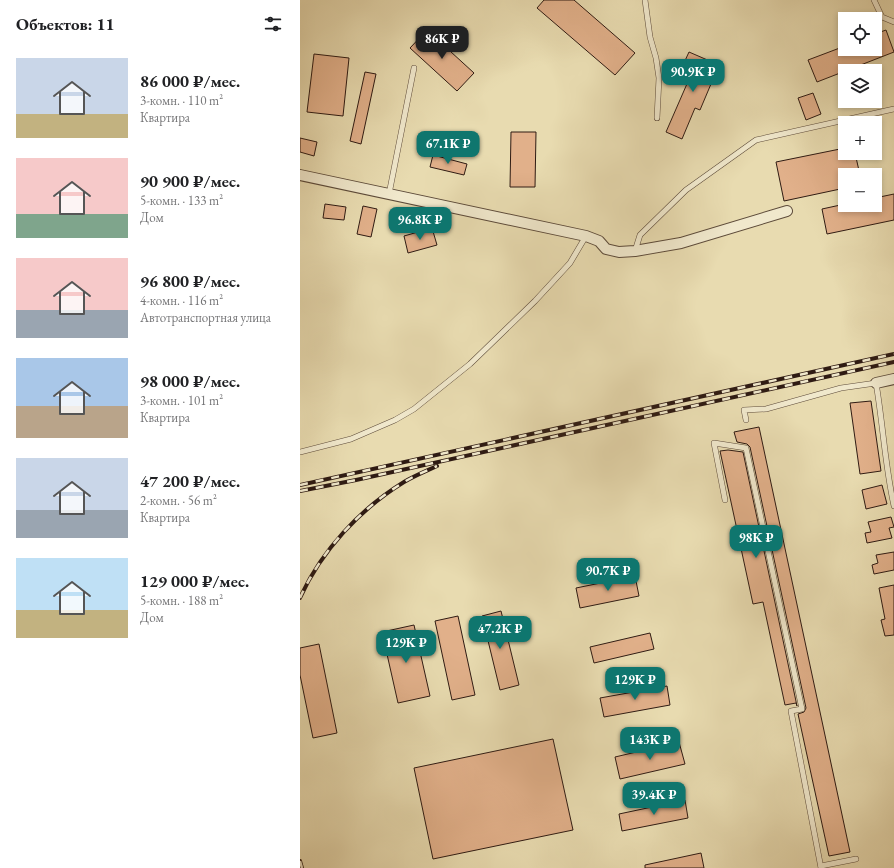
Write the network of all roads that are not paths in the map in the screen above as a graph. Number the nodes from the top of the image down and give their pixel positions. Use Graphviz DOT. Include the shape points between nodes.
graph roads {
  1 [pos="645,0"];
  2 [pos="874,0"];
  3 [pos="894,22"];
  4 [pos="414,68"];
  5 [pos="894,109"];
  6 [pos="657,118"];
  7 [pos="300,175"];
  8 [pos="389,194"];
  9 [pos="787,211"];
  10 [pos="586,236"];
  11 [pos="634,251"];
  12 [pos="894,379"];
  13 [pos="876,383"];
  14 [pos="746,420"];
  15 [pos="300,452"];
  16 [pos="725,500"];
  17 [pos="894,506"];
  18 [pos="856,859"];
  19 [pos="821,867"];
  1 -- 6 [label="lane" via="659,78"];
  2 -- 3 [label="lane" via="882,17"];
  4 -- 8 [label="lane"];
  5 -- 11 [label="lane" via="756,140 686,190 640,235"];
  7 -- 8 [label="street"];
  8 -- 10 [label="street"];
  9 -- 11 [label="street" via="681,243"];
  10 -- 11 [label="street" via="599,241 606,249 619,252"];
  10 -- 15 [label="lane" via="570,263 535,301 470,364 414,409 351,440"];
  12 -- 13 [label="street"];
  13 -- 14 [label="lane" via="841,388 766,409 744,410"];
  13 -- 17 [label="lane" via="888,480"];
  16 -- 19 [label="lane" via="714,443 746,448 802,709 791,711"];
  18 -- 19 [label="lane"];
}
